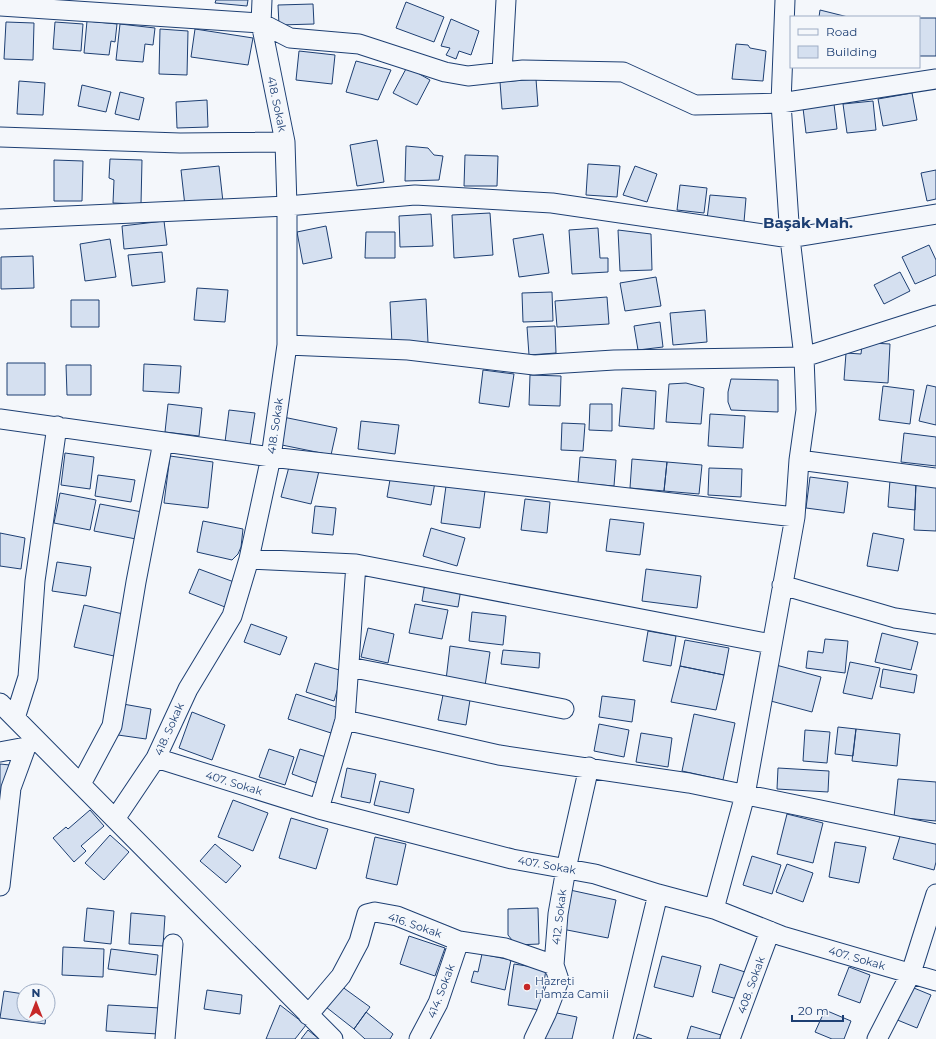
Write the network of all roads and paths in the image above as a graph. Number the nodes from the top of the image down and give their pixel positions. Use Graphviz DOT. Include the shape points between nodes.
graph roads {
  1 [pos="262,0"];
  2 [pos="506,0"];
  3 [pos="785,0"];
  4 [pos="48,4"];
  5 [pos="0,6"];
  6 [pos="261,23"];
  7 [pos="502,72"];
  8 [pos="936,79"];
  9 [pos="781,103"];
  10 [pos="0,137"];
  11 [pos="285,142"];
  12 [pos="287,206"];
  13 [pos="936,214"];
  14 [pos="0,219"];
  15 [pos="790,238"];
  16 [pos="936,315"];
  17 [pos="287,345"];
  18 [pos="804,357"];
  19 [pos="0,419"];
  20 [pos="58,426"];
  21 [pos="163,442"];
  22 [pos="271,457"];
  23 [pos="799,460"];
  24 [pos="936,478"];
  25 [pos="795,517"];
  26 [pos="249,559"];
  27 [pos="356,564"];
  28 [pos="782,586"];
  29 [pos="936,624"];
  30 [pos="771,644"];
  31 [pos="349,667"];
  32 [pos="0,702"];
  33 [pos="564,709"];
  34 [pos="15,718"];
  35 [pos="345,720"];
  36 [pos="31,742"];
  37 [pos="0,752"];
  38 [pos="156,758"];
  39 [pos="589,767"];
  40 [pos="81,784"];
  41 [pos="745,795"];
  42 [pos="319,809"];
  43 [pos="115,819"];
  44 [pos="936,834"];
  45 [pos="566,869"];
  46 [pos="0,886"];
  47 [pos="658,894"];
  48 [pos="936,894"];
  49 [pos="714,909"];
  50 [pos="770,932"];
  51 [pos="459,941"];
  52 [pos="173,944"];
  53 [pos="554,965"];
  54 [pos="911,973"];
  55 [pos="936,981"];
  56 [pos="308,1015"];
  57 [pos="165,1039"];
  58 [pos="334,1039"];
  59 [pos="419,1039"];
  60 [pos="534,1039"];
  61 [pos="623,1039"];
  62 [pos="730,1039"];
  63 [pos="877,1039"];
  1 -- 6 [label="street, 418. Sokak"];
  2 -- 7 [label="street"];
  3 -- 9 [label="street"];
  4 -- 5 [label="street"];
  4 -- 6 [label="street"];
  6 -- 7 [label="street" via="290,38 359,44 445,72 468,76"];
  6 -- 11 [label="street, 418. Sokak"];
  7 -- 9 [label="street" via="623,72 695,104"];
  8 -- 9 [label="street"];
  9 -- 15 [label="street"];
  10 -- 11 [label="street" via="180,143"];
  11 -- 12 [label="street, 418. Sokak"];
  12 -- 14 [label="street"];
  12 -- 15 [label="street" via="414,195 552,203"];
  12 -- 17 [label="street, 418. Sokak"];
  13 -- 15 [label="street"];
  15 -- 18 [label="street"];
  16 -- 18 [label="street"];
  17 -- 18 [label="street" via="408,350 534,365 614,360"];
  17 -- 22 [label="street, 418. Sokak"];
  18 -- 23 [label="street" via="806,410"];
  19 -- 20 [label="street"];
  20 -- 21 [label="street"];
  20 -- 34 [label="street" via="36,581 28,677"];
  21 -- 22 [label="street"];
  21 -- 40 [label="street" via="112,726"];
  22 -- 25 [label="street"];
  22 -- 26 [label="street, 418. Sokak"];
  23 -- 24 [label="street"];
  23 -- 25 [label="street"];
  25 -- 28 [label="street"];
  26 -- 27 [label="street"];
  26 -- 38 [label="street, 418. Sokak" via="232,616 188,689"];
  27 -- 30 [label="street"];
  27 -- 31 [label="street"];
  28 -- 29 [label="street" via="895,618"];
  28 -- 30 [label="street"];
  30 -- 41 [label="street"];
  31 -- 33 [label="street"];
  31 -- 35 [label="street"];
  32 -- 34 [label="street"];
  34 -- 36 [label="street"];
  35 -- 39 [label="street" via="499,755"];
  35 -- 42 [label="street"];
  36 -- 37 [label="street"];
  36 -- 40 [label="street"];
  36 -- 46 [label="street" via="11,788"];
  38 -- 42 [label="street, 407. Sokak"];
  38 -- 43 [label="street, 418. Sokak"];
  39 -- 41 [label="street" via="689,782"];
  39 -- 45 [label="street, 412. Sokak"];
  40 -- 43 [label="street"];
  41 -- 44 [label="street"];
  41 -- 49 [label="street"];
  42 -- 45 [label="street, 407. Sokak" via="512,859"];
  43 -- 56 [label="street"];
  45 -- 47 [label="street, 407. Sokak" via="595,874"];
  45 -- 53 [label="street, 412. Sokak" via="558,914"];
  47 -- 49 [label="street, 407. Sokak"];
  47 -- 61 [label="street"];
  48 -- 54 [label="street"];
  49 -- 50 [label="street, 407. Sokak"];
  50 -- 54 [label="street, 407. Sokak"];
  50 -- 62 [label="street, 408. Sokak"];
  51 -- 53 [label="street, 416. Sokak" via="505,948"];
  51 -- 56 [label="street, 416. Sokak" via="396,916 375,912 367,914 359,942 341,976"];
  51 -- 59 [label="street, 414. Sokak" via="438,1003"];
  52 -- 57 [label="street"];
  53 -- 60 [label="street, 412. Sokak" via="558,980"];
  54 -- 55 [label="street, 407. Sokak"];
  54 -- 63 [label="street"];
  56 -- 58 [label="street"];
}
